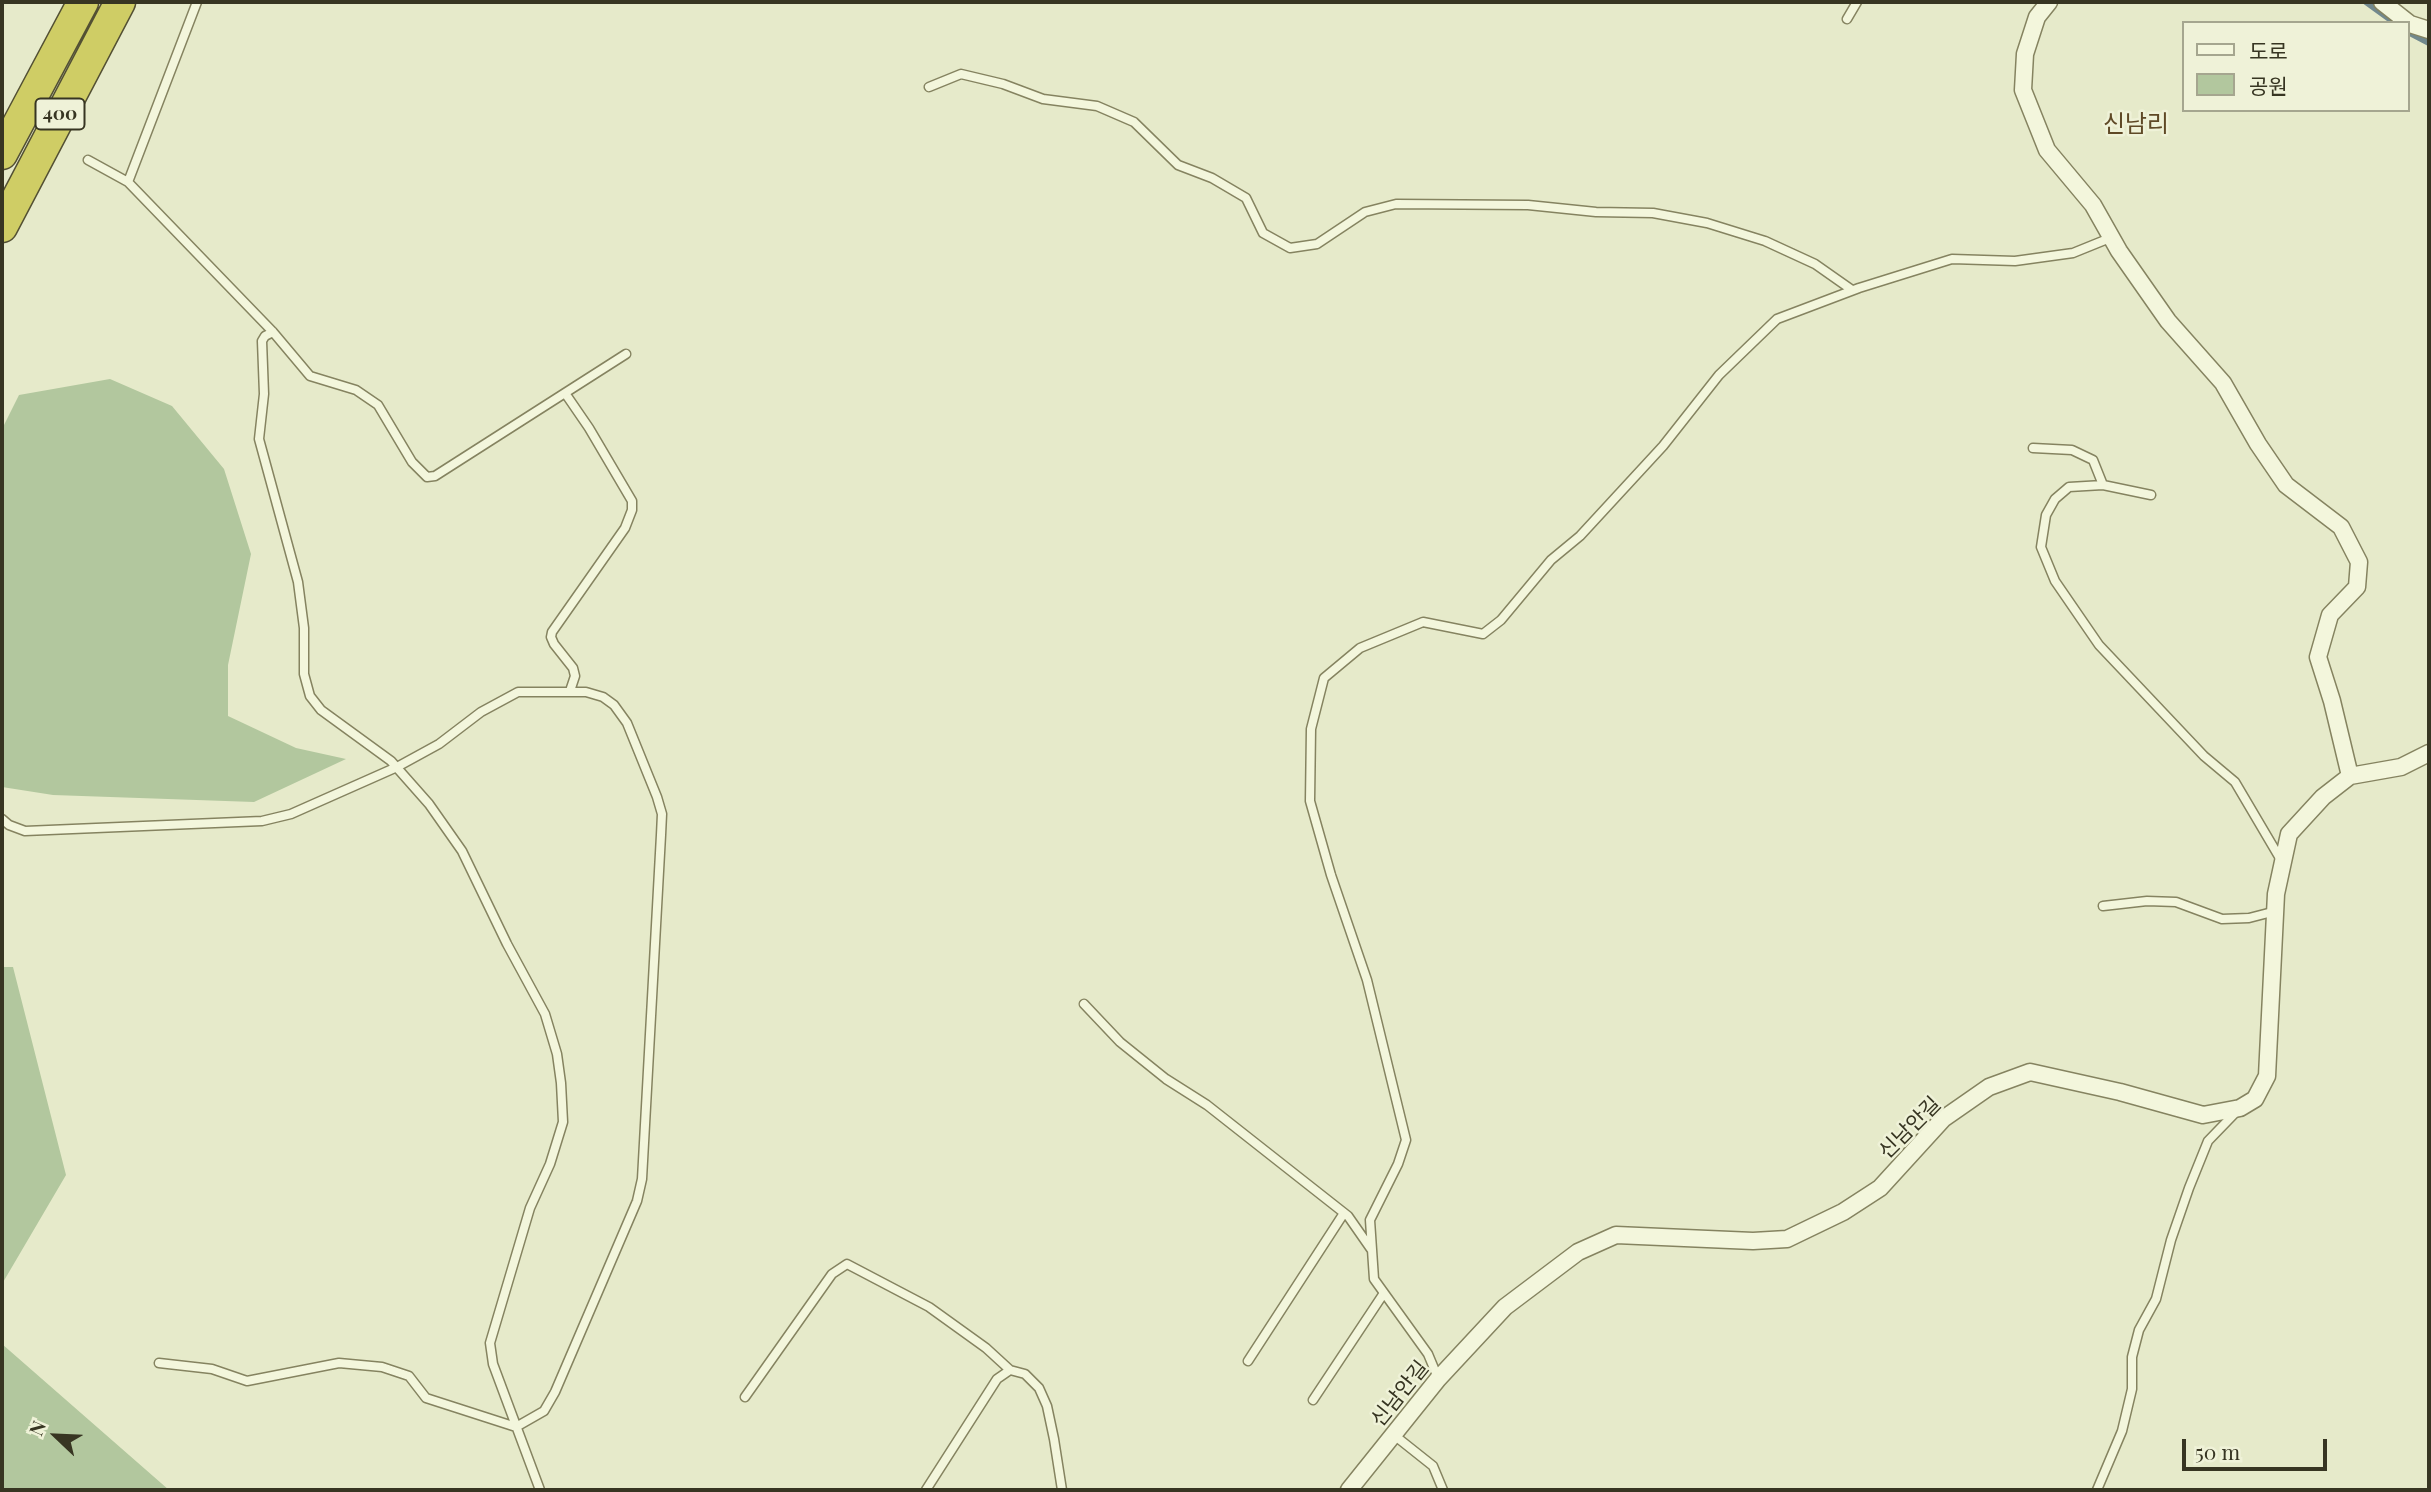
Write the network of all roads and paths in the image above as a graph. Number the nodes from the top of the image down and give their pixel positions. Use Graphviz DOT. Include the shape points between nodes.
graph roads {
  1 [pos="58,2"];
  2 [pos="83,2"];
  3 [pos="120,2"];
  4 [pos="197,2"];
  5 [pos="1857,2"];
  6 [pos="2049,2"];
  7 [pos="2382,2"];
  8 [pos="1847,19"];
  9 [pos="2406,21"];
  10 [pos="2410,24"];
  11 [pos="2429,30"];
  12 [pos="929,87"];
  13 [pos="7,143"];
  14 [pos="88,160"];
  15 [pos="128,183"];
  16 [pos="2,227"];
  17 [pos="2110,238"];
  18 [pos="1852,290"];
  19 [pos="273,332"];
  20 [pos="626,354"];
  21 [pos="565,393"];
  22 [pos="2033,448"];
  23 [pos="2103,485"];
  24 [pos="2151,495"];
  25 [pos="569,691"];
  26 [pos="2429,753"];
  27 [pos="397,768"];
  28 [pos="2350,776"];
  29 [pos="2,819"];
  30 [pos="2283,863"];
  31 [pos="2103,906"];
  32 [pos="2276,911"];
  33 [pos="1084,1004"];
  34 [pos="2240,1108"];
  35 [pos="1344,1213"];
  36 [pos="1371,1249"];
  37 [pos="1384,1293"];
  38 [pos="1248,1361"];
  39 [pos="159,1363"];
  40 [pos="1010,1370"];
  41 [pos="1438,1378"];
  42 [pos="745,1397"];
  43 [pos="1313,1400"];
  44 [pos="516,1427"];
  45 [pos="1394,1435"];
  46 [pos="540,1490"];
  47 [pos="926,1490"];
  48 [pos="1062,1490"];
  49 [pos="1349,1490"];
  50 [pos="1443,1490"];
  51 [pos="2097,1490"];
  1 -- 13 [label="highway"];
  2 -- 13 [label="highway, 400"];
  3 -- 16 [label="highway, 400"];
  4 -- 15 [label="lane"];
  5 -- 8 [label="lane"];
  6 -- 17 [label="street" via="2038,17 2025,54 2023,90 2047,150 2093,205"];
  7 -- 9 [label="street"];
  10 -- 11 [label="street"];
  12 -- 18 [label="lane" via="961,74 1003,83 1043,99 1097,106 1134,122 1178,165 1246,198 1263,233 1290,248 1317,244 1365,212 1396,204 1528,205 1653,214 1707,223 1765,241 1815,264"];
  14 -- 15 [label="lane"];
  15 -- 19 [label="lane"];
  17 -- 18 [label="lane" via="2062,255 2015,261 1952,259"];
  17 -- 28 [label="street" via="2168,321 2223,383 2286,485 2341,527 2359,562 2357,587 2330,615 2318,657"];
  18 -- 36 [label="lane" via="1777,319 1719,375 1663,446 1483,634 1423,621 1360,648 1324,678 1311,729 1310,801 1367,980 1406,1140 1370,1220"];
  19 -- 21 [label="lane" via="310,376 356,390 378,405 412,462 427,477"];
  19 -- 27 [label="lane" via="262,341 264,394 259,439 298,582 306,685 321,710"];
  20 -- 21 [label="lane"];
  21 -- 25 [label="lane" via="632,500 625,528 552,632 554,644 573,668"];
  22 -- 23 [label="lane" via="2072,450 2093,460"];
  23 -- 24 [label="lane"];
  23 -- 30 [label="lane" via="2069,487 2046,515 2041,547 2055,581 2099,645 2204,756 2235,782"];
  25 -- 27 [label="lane" via="510,695"];
  25 -- 44 [label="lane" via="586,691 614,705 627,723 662,814 642,1179 637,1202 555,1392 544,1411"];
  26 -- 28 [label="street" via="2401,767"];
  27 -- 29 [label="lane" via="291,814 262,821 25,831"];
  27 -- 44 [label="lane" via="462,850 545,1014 557,1054 563,1122 551,1164 530,1208 489,1343"];
  28 -- 30 [label="street" via="2289,834"];
  30 -- 32 [label="street"];
  31 -- 32 [label="lane" via="2176,902 2222,919"];
  32 -- 34 [label="street" via="2267,1076 2255,1099"];
  33 -- 35 [label="lane" via="1120,1042"];
  34 -- 41 [label="street, 신남안길" via="2203,1115 2030,1072 1989,1087 1943,1119 1880,1188 1787,1240 1616,1235 1578,1252 1505,1307"];
  34 -- 51 [label="lane" via="2208,1141 2189,1188 2156,1300 2139,1330 2122,1431"];
  35 -- 36 [label="lane"];
  35 -- 38 [label="lane"];
  36 -- 37 [label="lane" via="1374,1279"];
  37 -- 41 [label="lane" via="1428,1354"];
  37 -- 43 [label="lane"];
  39 -- 44 [label="lane" via="212,1368 247,1381 339,1363 382,1367 409,1376 426,1398"];
  40 -- 42 [label="lane" via="929,1307 847,1264 832,1274"];
  40 -- 47 [label="lane" via="997,1379"];
  40 -- 48 [label="lane" via="1025,1374 1040,1388"];
  41 -- 45 [label="street, 신남안길"];
  44 -- 46 [label="lane"];
  45 -- 49 [label="street, 신남안길"];
  45 -- 50 [label="lane" via="1433,1466"];
}
